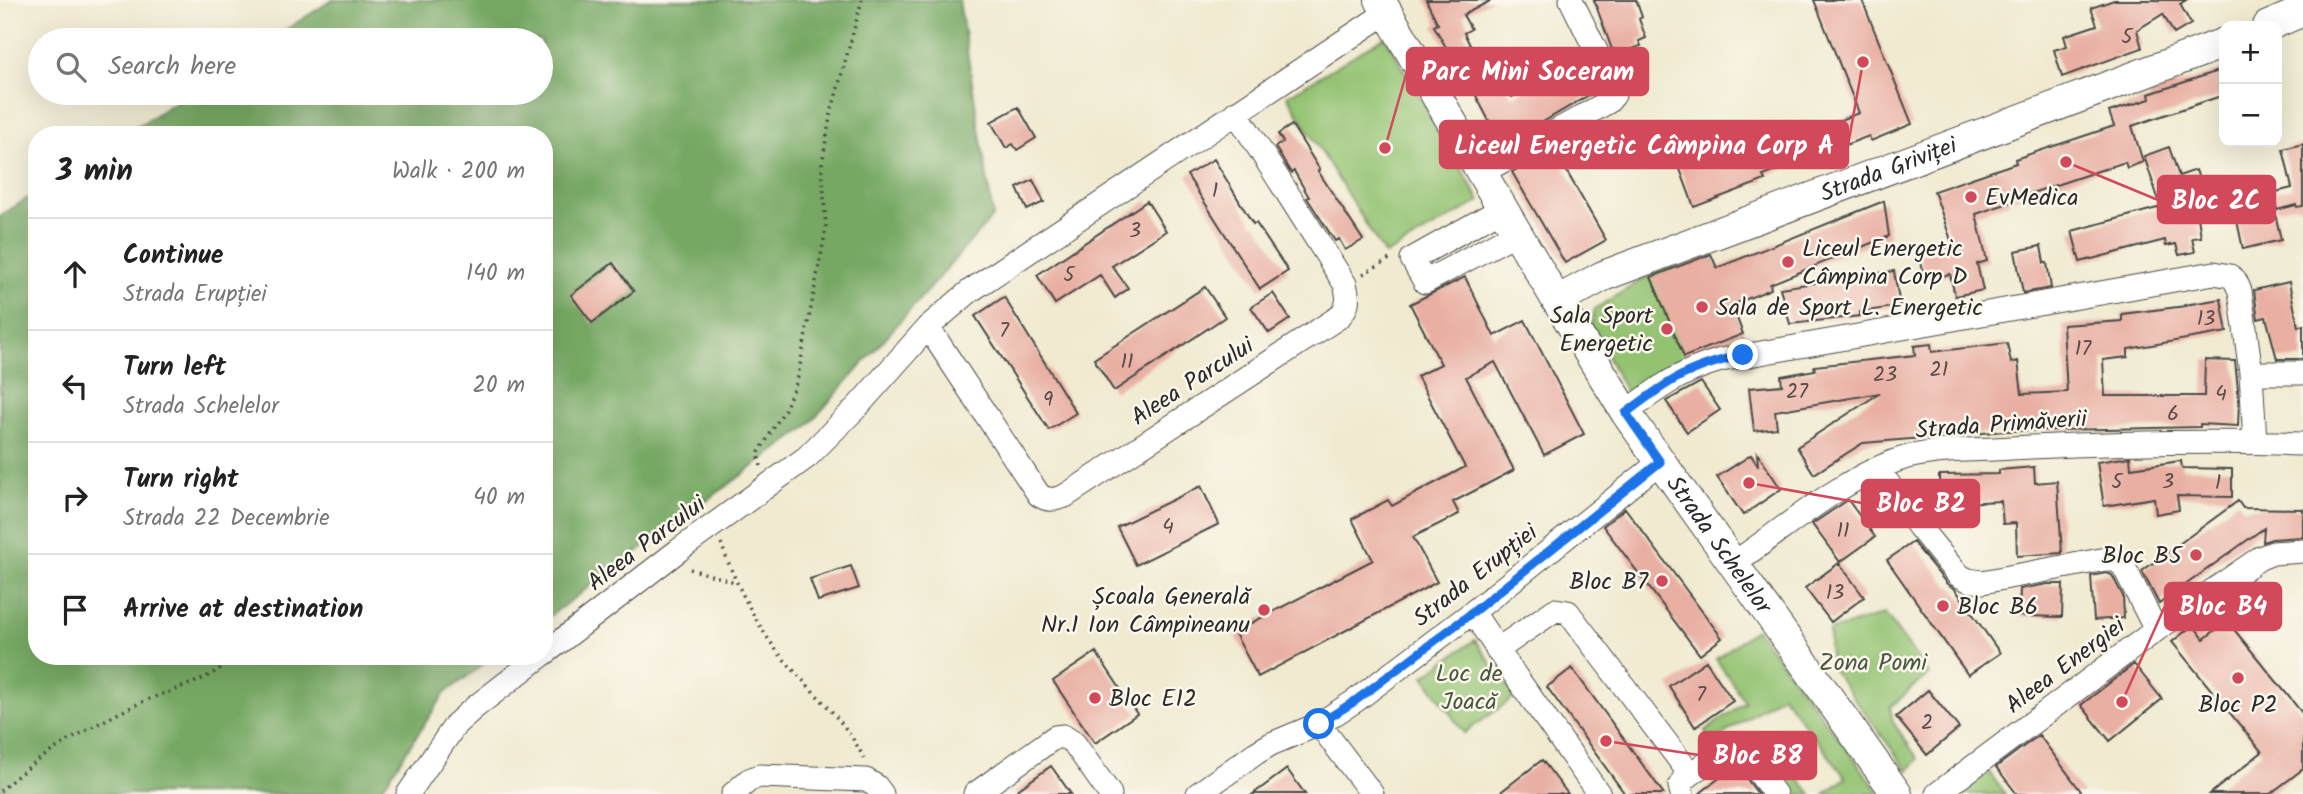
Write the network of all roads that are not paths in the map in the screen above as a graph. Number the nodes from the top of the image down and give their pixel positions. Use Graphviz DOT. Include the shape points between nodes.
graph roads {
  1 [pos="1571,0"];
  2 [pos="1383,6"];
  3 [pos="2303,11"];
  4 [pos="2280,21"];
  5 [pos="2219,45"];
  6 [pos="1236,112"];
  7 [pos="1483,172"];
  8 [pos="1557,301"];
  9 [pos="928,327"];
  10 [pos="2251,373"];
  11 [pos="2303,373"];
  12 [pos="1626,413"];
  13 [pos="2255,442"];
  14 [pos="2303,443"];
  15 [pos="1660,462"];
  16 [pos="1878,469"];
  17 [pos="2295,551"];
  18 [pos="1734,563"];
  19 [pos="1473,612"];
  20 [pos="2156,630"];
  21 [pos="553,647"];
  22 [pos="1497,650"];
  23 [pos="530,665"];
  24 [pos="1319,724"];
  25 [pos="1686,784"];
  26 [pos="825,786"];
  27 [pos="879,790"];
  28 [pos="408,794"];
  29 [pos="733,794"];
  30 [pos="975,794"];
  31 [pos="1110,794"];
  32 [pos="1198,794"];
  33 [pos="1372,794"];
  34 [pos="1599,794"];
  35 [pos="1775,794"];
  36 [pos="1897,794"];
  37 [pos="1937,794"];
  1 -- 7 [label="street" via="1614,95"];
  2 -- 6 [label="street, Aleea Parcului"];
  2 -- 7 [label="main road, Strada Schelelor"];
  3 -- 4 [label="main road"];
  5 -- 8 [label="main road, Strada Griviței" via="1603,276"];
  6 -- 9 [label="street, Aleea Parcului" via="970,291"];
  6 -- 9 [label="street, Aleea Parcului" via="1345,284 1347,307 1339,317 1054,500 1039,495"];
  7 -- 8 [label="main road, Strada Schelelor"];
  8 -- 12 [label="main road, Strada Schelelor"];
  9 -- 21 [label="street, Aleea Parcului" via="807,457"];
  10 -- 11 [label="street"];
  10 -- 12 [label="street" via="2240,291 2230,276 2214,273 1721,360 1672,378"];
  10 -- 13 [label="street"];
  12 -- 15 [label="main road, Strada Schelelor"];
  13 -- 14 [label="street, Strada Primăverii"];
  13 -- 16 [label="street, Strada Primăverii" via="2080,444 1924,453"];
  15 -- 18 [label="main road, Strada Schelelor"];
  15 -- 19 [label="street, Strada Erupției"];
  16 -- 18 [label="street, Strada Primăverii"];
  16 -- 20 [label="street" via="1958,575 1982,582 2113,560 2124,567"];
  17 -- 20 [label="street, Aleea Energiei" via="2260,558"];
  18 -- 36 [label="main road, Strada Schelelor"];
  19 -- 22 [label="street"];
  19 -- 24 [label="street, Strada Erupției"];
  20 -- 37 [label="street, Aleea Energiei"];
  22 -- 25 [label="street" via="1555,610 1568,611"];
  22 -- 34 [label="street"];
  23 -- 28 [label="street, Aleea Parcului" via="456,724"];
  24 -- 32 [label="street, Strada Erupției" via="1271,744"];
  24 -- 33 [label="street"];
  25 -- 35 [label="street" via="1735,745"];
  26 -- 27 [label="street" via="866,780"];
  26 -- 29 [label="street" via="759,776"];
  30 -- 31 [label="street" via="1055,737 1063,736 1074,743"];
}
